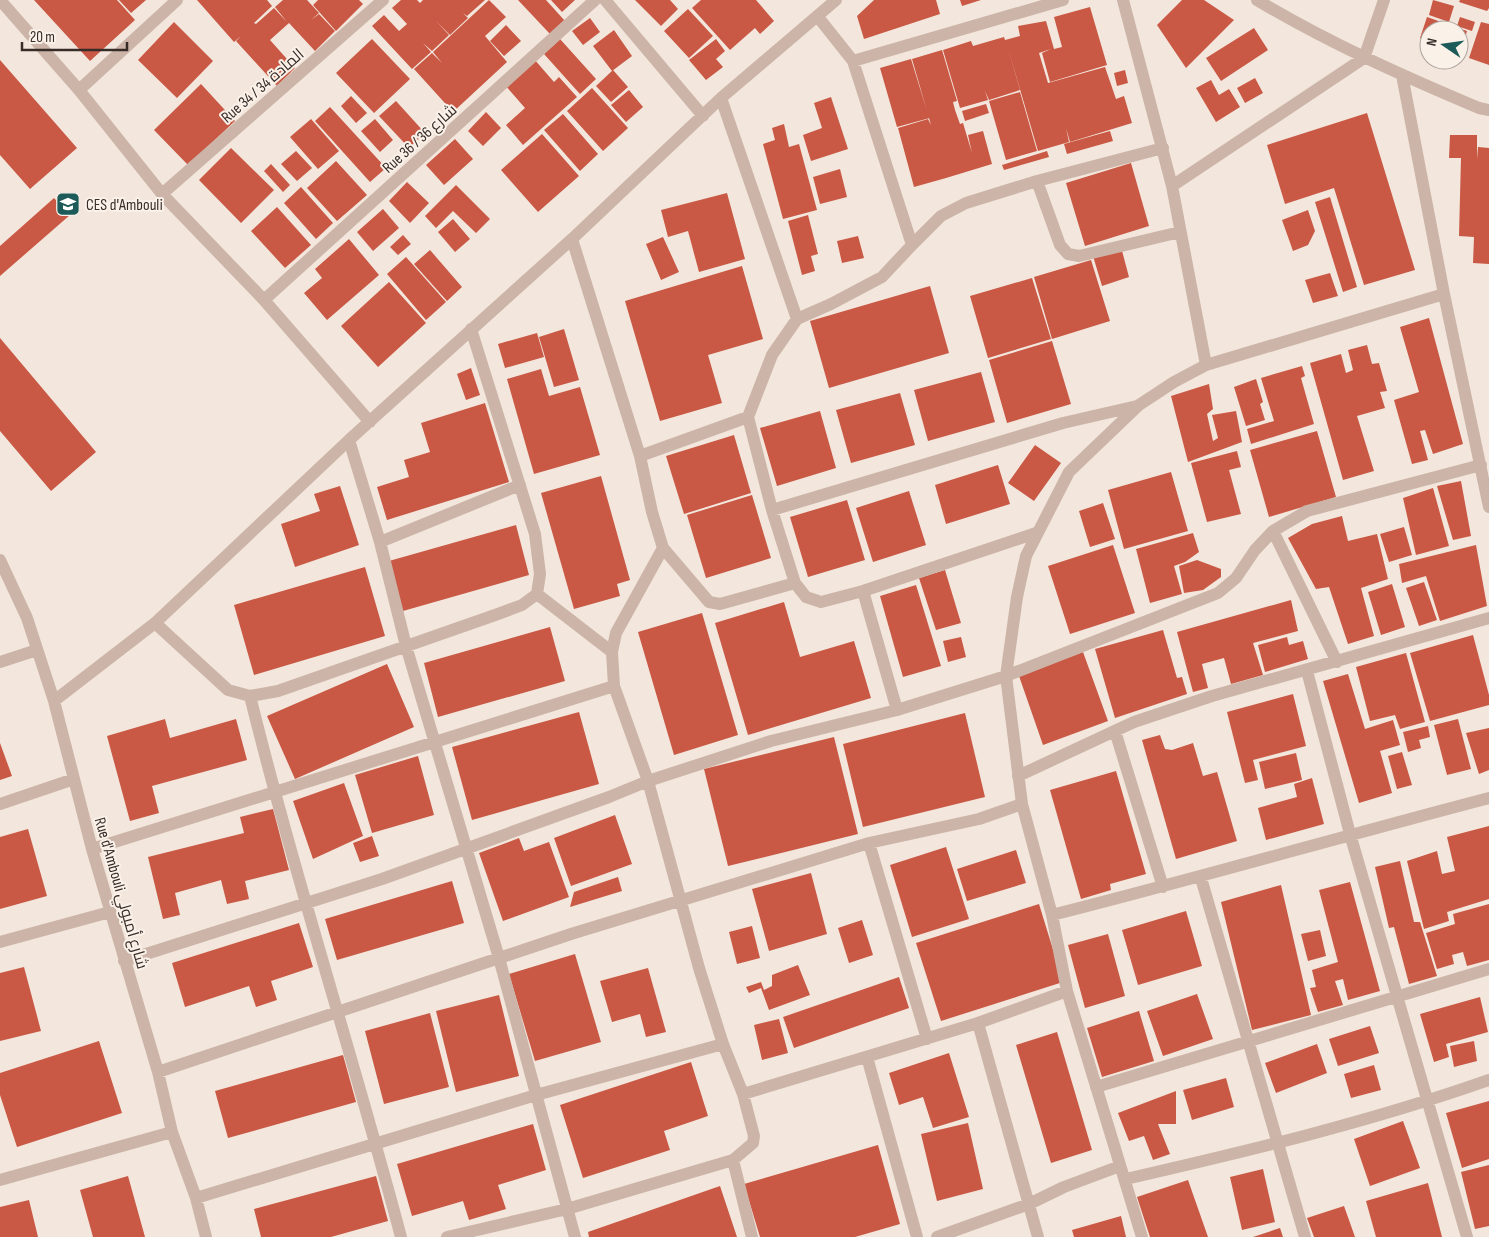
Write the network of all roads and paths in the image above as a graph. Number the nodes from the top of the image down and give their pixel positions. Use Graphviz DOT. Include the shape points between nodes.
graph roads {
  1 [pos="0,0"];
  2 [pos="177,0"];
  3 [pos="383,0"];
  4 [pos="596,0"];
  5 [pos="605,0"];
  6 [pos="836,0"];
  7 [pos="1063,0"];
  8 [pos="1123,0"];
  9 [pos="1258,0"];
  10 [pos="1384,0"];
  11 [pos="818,17"];
  12 [pos="1364,58"];
  13 [pos="853,61"];
  14 [pos="1402,75"];
  15 [pos="79,90"];
  16 [pos="721,98"];
  17 [pos="1489,110"];
  18 [pos="703,116"];
  19 [pos="1163,148"];
  20 [pos="1037,181"];
  21 [pos="1172,186"];
  22 [pos="162,194"];
  23 [pos="1180,232"];
  24 [pos="572,238"];
  25 [pos="912,245"];
  26 [pos="1444,294"];
  27 [pos="264,300"];
  28 [pos="797,319"];
  29 [pos="471,330"];
  30 [pos="1206,365"];
  31 [pos="1139,405"];
  32 [pos="748,417"];
  33 [pos="370,422"];
  34 [pos="349,440"];
  35 [pos="640,456"];
  36 [pos="1481,466"];
  37 [pos="520,485"];
  38 [pos="1489,507"];
  39 [pos="772,510"];
  40 [pos="1272,531"];
  41 [pos="1036,533"];
  42 [pos="380,542"];
  43 [pos="663,548"];
  44 [pos="0,560"];
  45 [pos="795,582"];
  46 [pos="863,591"];
  47 [pos="537,594"];
  48 [pos="1489,618"];
  49 [pos="154,623"];
  50 [pos="406,646"];
  51 [pos="37,650"];
  52 [pos="612,652"];
  53 [pos="0,662"];
  54 [pos="1337,662"];
  55 [pos="1307,671"];
  56 [pos="1006,676"];
  57 [pos="614,686"];
  58 [pos="250,696"];
  59 [pos="54,701"];
  60 [pos="897,710"];
  61 [pos="1115,731"];
  62 [pos="436,742"];
  63 [pos="1018,776"];
  64 [pos="74,779"];
  65 [pos="648,781"];
  66 [pos="274,793"];
  67 [pos="1489,798"];
  68 [pos="0,804"];
  69 [pos="1022,804"];
  70 [pos="1350,834"];
  71 [pos="869,843"];
  72 [pos="466,848"];
  73 [pos="92,849"];
  74 [pos="1201,878"];
  75 [pos="1163,887"];
  76 [pos="680,901"];
  77 [pos="306,904"];
  78 [pos="110,912"];
  79 [pos="1052,915"];
  80 [pos="0,942"];
  81 [pos="499,958"];
  82 [pos="124,962"];
  83 [pos="1489,969"];
  84 [pos="1066,991"];
  85 [pos="1397,995"];
  86 [pos="339,1012"];
  87 [pos="978,1023"];
  88 [pos="927,1039"];
  89 [pos="1248,1041"];
  90 [pos="723,1044"];
  91 [pos="867,1057"];
  92 [pos="158,1072"];
  93 [pos="1489,1080"];
  94 [pos="1096,1087"];
  95 [pos="743,1094"];
  96 [pos="536,1095"];
  97 [pos="1428,1101"];
  98 [pos="172,1132"];
  99 [pos="376,1143"];
  100 [pos="1277,1144"];
  101 [pos="733,1160"];
  102 [pos="1120,1166"];
  103 [pos="1126,1179"];
  104 [pos="0,1180"];
  105 [pos="196,1198"];
  106 [pos="1029,1204"];
  107 [pos="567,1209"];
  108 [pos="206,1237"];
  109 [pos="401,1237"];
  110 [pos="447,1237"];
  111 [pos="575,1237"];
  112 [pos="752,1237"];
  113 [pos="917,1237"];
  114 [pos="937,1237"];
  115 [pos="1038,1237"];
  116 [pos="1142,1237"];
  117 [pos="1304,1237"];
  118 [pos="1467,1237"];
  1 -- 15 [label="street"];
  2 -- 15 [label="street"];
  3 -- 22 [label="street, Rue 34 / المادة 34"];
  4 -- 27 [label="street, Rue 36 / شارع 36"];
  5 -- 18 [label="street"];
  6 -- 11 [label="street"];
  7 -- 13 [label="street"];
  8 -- 19 [label="street"];
  9 -- 12 [label="street" via="1309,31"];
  10 -- 12 [label="street"];
  11 -- 13 [label="street"];
  11 -- 16 [label="street"];
  12 -- 14 [label="street"];
  12 -- 21 [label="street"];
  13 -- 25 [label="street"];
  14 -- 17 [label="street"];
  14 -- 26 [label="street"];
  15 -- 22 [label="street"];
  16 -- 18 [label="street"];
  16 -- 28 [label="street"];
  18 -- 24 [label="street"];
  19 -- 20 [label="street"];
  19 -- 21 [label="street"];
  20 -- 23 [label="street" via="1060,245 1068,254 1079,256"];
  20 -- 25 [label="street" via="966,204 941,216"];
  21 -- 23 [label="street"];
  22 -- 27 [label="street"];
  23 -- 30 [label="street"];
  24 -- 29 [label="street"];
  24 -- 35 [label="street"];
  25 -- 28 [label="street" via="882,277"];
  26 -- 30 [label="street"];
  26 -- 36 [label="street"];
  27 -- 33 [label="street"];
  28 -- 32 [label="street" via="772,355"];
  29 -- 33 [label="street"];
  29 -- 37 [label="street"];
  30 -- 31 [label="street"];
  31 -- 39 [label="street" via="1063,423"];
  31 -- 41 [label="street" via="1069,472"];
  32 -- 35 [label="street"];
  32 -- 39 [label="street"];
  33 -- 34 [label="street"];
  34 -- 42 [label="street"];
  34 -- 49 [label="street"];
  35 -- 43 [label="street"];
  36 -- 38 [label="street"];
  36 -- 40 [label="street" via="1307,511"];
  37 -- 42 [label="street"];
  37 -- 47 [label="street" via="535,534 540,574"];
  39 -- 45 [label="street"];
  40 -- 54 [label="street"];
  40 -- 56 [label="street" via="1236,578 1218,593"];
  41 -- 46 [label="street"];
  41 -- 56 [label="street" via="1026,556 1017,597"];
  42 -- 50 [label="street"];
  43 -- 45 [label="street" via="709,602 720,604"];
  43 -- 52 [label="street" via="628,608 616,633"];
  44 -- 51 [label="street, Rue d'Ambouli شارع أمبولي" via="27,618"];
  45 -- 46 [label="street" via="806,597 821,602"];
  46 -- 60 [label="street"];
  47 -- 50 [label="street" via="522,605"];
  47 -- 52 [label="street"];
  48 -- 54 [label="street"];
  49 -- 58 [label="street" via="228,690"];
  49 -- 59 [label="street"];
  50 -- 58 [label="street" via="278,691"];
  50 -- 62 [label="street"];
  51 -- 53 [label="street"];
  51 -- 59 [label="street, Rue d'Ambouli شارع أمبولي"];
  52 -- 57 [label="street"];
  54 -- 55 [label="street"];
  55 -- 61 [label="street" via="1212,696"];
  55 -- 70 [label="street"];
  56 -- 60 [label="street"];
  56 -- 63 [label="street"];
  57 -- 62 [label="street"];
  57 -- 65 [label="street"];
  58 -- 66 [label="street"];
  59 -- 64 [label="street, Rue d'Ambouli شارع أمبولي"];
  60 -- 65 [label="street" via="771,741"];
  61 -- 63 [label="street"];
  61 -- 75 [label="street"];
  62 -- 66 [label="street"];
  62 -- 72 [label="street"];
  63 -- 69 [label="street"];
  64 -- 68 [label="street"];
  64 -- 73 [label="street, Rue d'Ambouli شارع أمبولي"];
  65 -- 72 [label="street"];
  65 -- 76 [label="street"];
  66 -- 73 [label="street"];
  66 -- 77 [label="street"];
  67 -- 70 [label="street"];
  69 -- 71 [label="street" via="979,819"];
  69 -- 79 [label="street"];
  70 -- 74 [label="street"];
  70 -- 85 [label="street"];
  71 -- 76 [label="street"];
  71 -- 88 [label="street"];
  72 -- 77 [label="street"];
  72 -- 81 [label="street"];
  73 -- 78 [label="street, Rue d'Ambouli شارع أمبولي"];
  74 -- 75 [label="street"];
  74 -- 89 [label="street"];
  75 -- 79 [label="street"];
  76 -- 81 [label="street"];
  76 -- 90 [label="street"];
  77 -- 82 [label="street"];
  77 -- 86 [label="street"];
  78 -- 80 [label="street"];
  78 -- 82 [label="street, Rue d'Ambouli شارع أمبولي"];
  79 -- 84 [label="street"];
  81 -- 86 [label="street"];
  81 -- 96 [label="street"];
  82 -- 92 [label="street, Rue d'Ambouli شارع أمبولي"];
  83 -- 85 [label="street"];
  84 -- 87 [label="street"];
  84 -- 94 [label="street"];
  85 -- 89 [label="street"];
  85 -- 97 [label="street"];
  86 -- 92 [label="street"];
  86 -- 99 [label="street"];
  87 -- 88 [label="street"];
  87 -- 106 [label="street"];
  88 -- 91 [label="street"];
  89 -- 94 [label="street"];
  89 -- 100 [label="street"];
  90 -- 95 [label="street"];
  90 -- 96 [label="street"];
  91 -- 95 [label="street"];
  91 -- 113 [label="street"];
  92 -- 98 [label="street, Rue d'Ambouli شارع أمبولي"];
  93 -- 97 [label="street"];
  94 -- 102 [label="street"];
  95 -- 101 [label="street" via="753,1143"];
  96 -- 99 [label="street"];
  96 -- 107 [label="street"];
  97 -- 100 [label="street"];
  97 -- 118 [label="street"];
  98 -- 104 [label="street"];
  98 -- 105 [label="street, Rue d'Ambouli شارع أمبولي"];
  99 -- 105 [label="street"];
  99 -- 109 [label="street"];
  100 -- 103 [label="street"];
  100 -- 117 [label="street"];
  101 -- 107 [label="street"];
  101 -- 112 [label="street"];
  102 -- 103 [label="street"];
  102 -- 106 [label="street"];
  103 -- 116 [label="street"];
  105 -- 108 [label="street, Rue d'Ambouli شارع أمبولي"];
  106 -- 114 [label="street"];
  106 -- 115 [label="street"];
  107 -- 110 [label="street"];
  107 -- 111 [label="street"];
}
